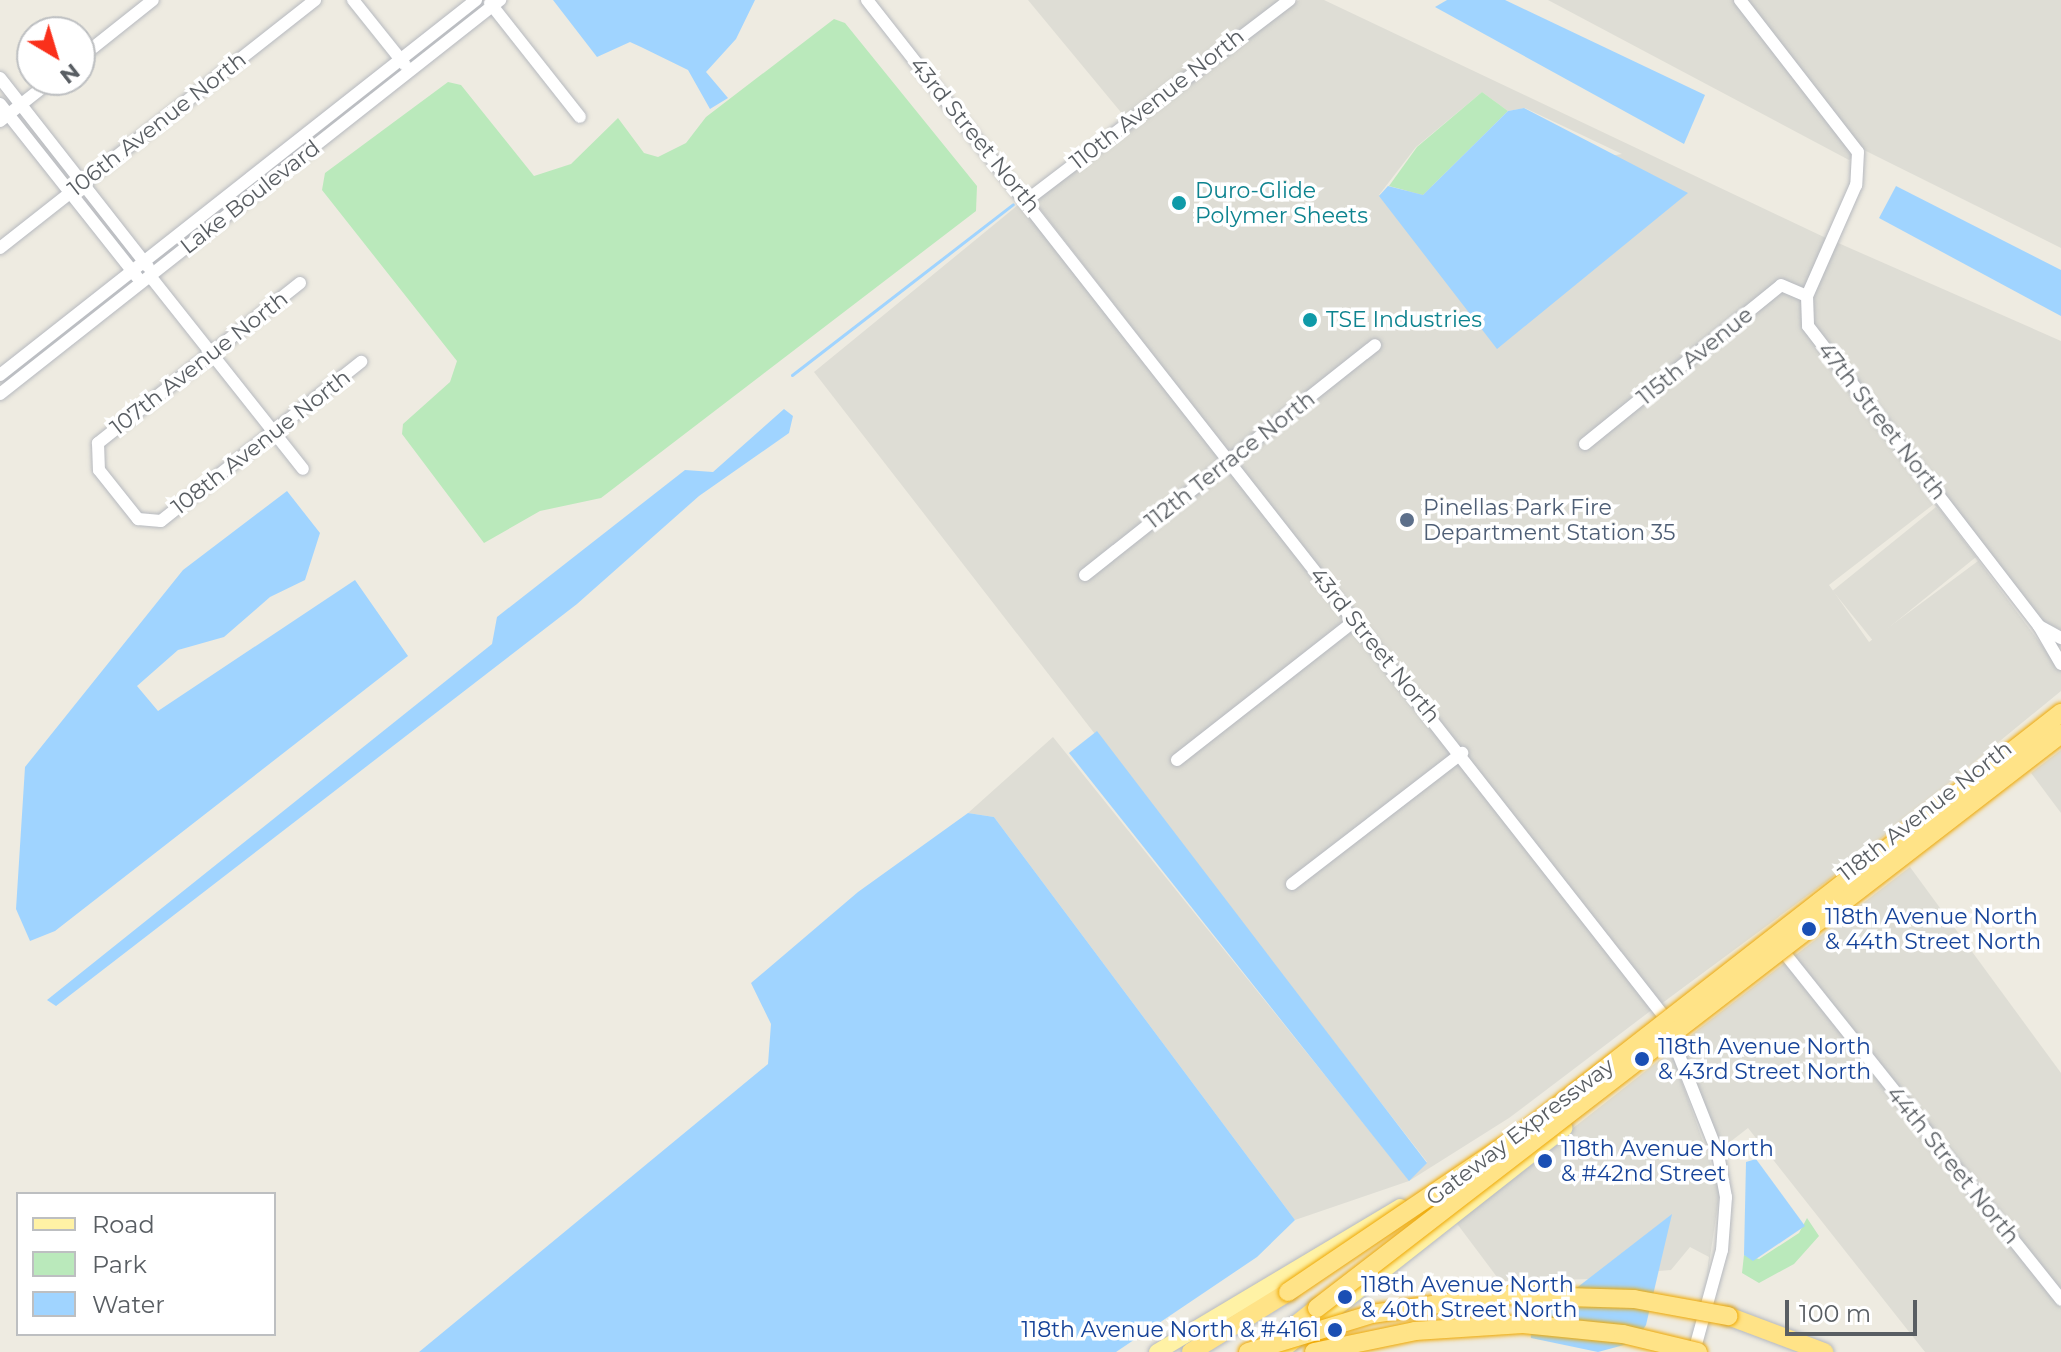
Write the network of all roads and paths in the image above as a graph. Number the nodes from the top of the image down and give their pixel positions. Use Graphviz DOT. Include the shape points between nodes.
graph roads {
  1 [pos="153,0"];
  2 [pos="315,0"];
  3 [pos="353,0"];
  4 [pos="476,0"];
  5 [pos="867,0"];
  6 [pos="1290,0"];
  7 [pos="1740,0"];
  8 [pos="493,2"];
  9 [pos="96,45"];
  10 [pos="401,60"];
  11 [pos="410,71"];
  12 [pos="0,78"];
  13 [pos="32,96"];
  14 [pos="0,104"];
  15 [pos="21,105"];
  16 [pos="580,117"];
  17 [pos="4,118"];
  18 [pos="82,183"];
  19 [pos="70,193"];
  20 [pos="1027,200"];
  21 [pos="0,248"];
  22 [pos="144,262"];
  23 [pos="132,271"];
  24 [pos="148,277"];
  25 [pos="300,283"];
  26 [pos="1807,296"];
  27 [pos="1375,345"];
  28 [pos="211,354"];
  29 [pos="361,362"];
  30 [pos="0,375"];
  31 [pos="0,394"];
  32 [pos="273,432"];
  33 [pos="1585,444"];
  34 [pos="1230,461"];
  35 [pos="303,469"];
  36 [pos="161,521"];
  37 [pos="1085,575"];
  38 [pos="1354,621"];
  39 [pos="2039,626"];
  40 [pos="2057,633"];
  41 [pos="2061,664"];
  42 [pos="2061,705"];
  43 [pos="2061,713"];
  44 [pos="2061,734"];
  45 [pos="2061,742"];
  46 [pos="1462,753"];
  47 [pos="1177,760"];
  48 [pos="1292,884"];
  49 [pos="1786,955"];
  50 [pos="1663,1015"];
  51 [pos="1673,1043"];
  52 [pos="2061,1300"];
  53 [pos="1157,1352"];
  54 [pos="1191,1352"];
  55 [pos="1248,1352"];
  56 [pos="1261,1352"];
  57 [pos="1280,1352"];
  58 [pos="1314,1352"];
  59 [pos="1696,1352"];
  60 [pos="1824,1352"];
  1 -- 9 [label="street"];
  2 -- 18 [label="street, 106th Avenue North"];
  3 -- 10 [label="street"];
  4 -- 10 [label="street, Lake Boulevard"];
  5 -- 20 [label="street, 43rd Street North"];
  6 -- 20 [label="street, 110th Avenue North"];
  7 -- 26 [label="street" via="1858,152 1856,185"];
  8 -- 11 [label="street, Lake Boulevard"];
  8 -- 16 [label="street"];
  10 -- 11 [label="street"];
  10 -- 22 [label="street, Lake Boulevard"];
  11 -- 24 [label="street, Lake Boulevard"];
  12 -- 15 [label="street"];
  13 -- 15 [label="street"];
  14 -- 17 [label="street"];
  15 -- 17 [label="street"];
  15 -- 18 [label="street"];
  17 -- 19 [label="street"];
  18 -- 19 [label="street, 106th Avenue North"];
  18 -- 22 [label="street"];
  19 -- 21 [label="street, 106th Avenue North"];
  19 -- 23 [label="street"];
  20 -- 34 [label="street, 43rd Street North"];
  22 -- 23 [label="street, Lake Boulevard"];
  22 -- 24 [label="street"];
  23 -- 24 [label="street"];
  23 -- 30 [label="street, Lake Boulevard"];
  24 -- 28 [label="street"];
  24 -- 31 [label="street, Lake Boulevard"];
  25 -- 28 [label="street, 107th Avenue North"];
  26 -- 33 [label="street, 115th Avenue" via="1781,285"];
  26 -- 39 [label="street, 47th Street North" via="1808,326"];
  27 -- 34 [label="street, 112th Terrace North"];
  28 -- 32 [label="street"];
  28 -- 36 [label="street, 107th Avenue North" via="98,443 96,465 138,519"];
  29 -- 32 [label="street, 108th Avenue North"];
  32 -- 35 [label="street"];
  32 -- 36 [label="street, 108th Avenue North"];
  34 -- 37 [label="street, 112th Terrace North"];
  34 -- 38 [label="street, 43rd Street North"];
  38 -- 46 [label="street, 43rd Street North"];
  38 -- 47 [label="street"];
  39 -- 40 [label="street"];
  39 -- 41 [label="street, 47th Street North"];
  42 -- 50 [label="main road, 118th Avenue North"];
  43 -- 54 [label="highway, Gateway Expressway, bridge" via="1527,1130"];
  44 -- 56 [label="highway, Gateway Expressway, bridge"];
  45 -- 49 [label="main road, 118th Avenue North"];
  46 -- 48 [label="street"];
  46 -- 50 [label="street, 43rd Street North"];
  49 -- 51 [label="main road, 118th Avenue North"];
  49 -- 52 [label="street, 44th Street North"];
  50 -- 51 [label="street, 43rd Street North"];
  50 -- 53 [label="main road, 118th Avenue North" via="1450,1177"];
  51 -- 57 [label="main road, 118th Avenue North"];
  51 -- 59 [label="street, 43rd Street North" via="1718,1154 1726,1197 1722,1250"];
  55 -- 60 [label="highway, bridge" via="1364,1315 1488,1296 1634,1299 1728,1316"];
  58 -- 59 [label="highway, bridge" via="1415,1331 1512,1324 1623,1334"];
}
